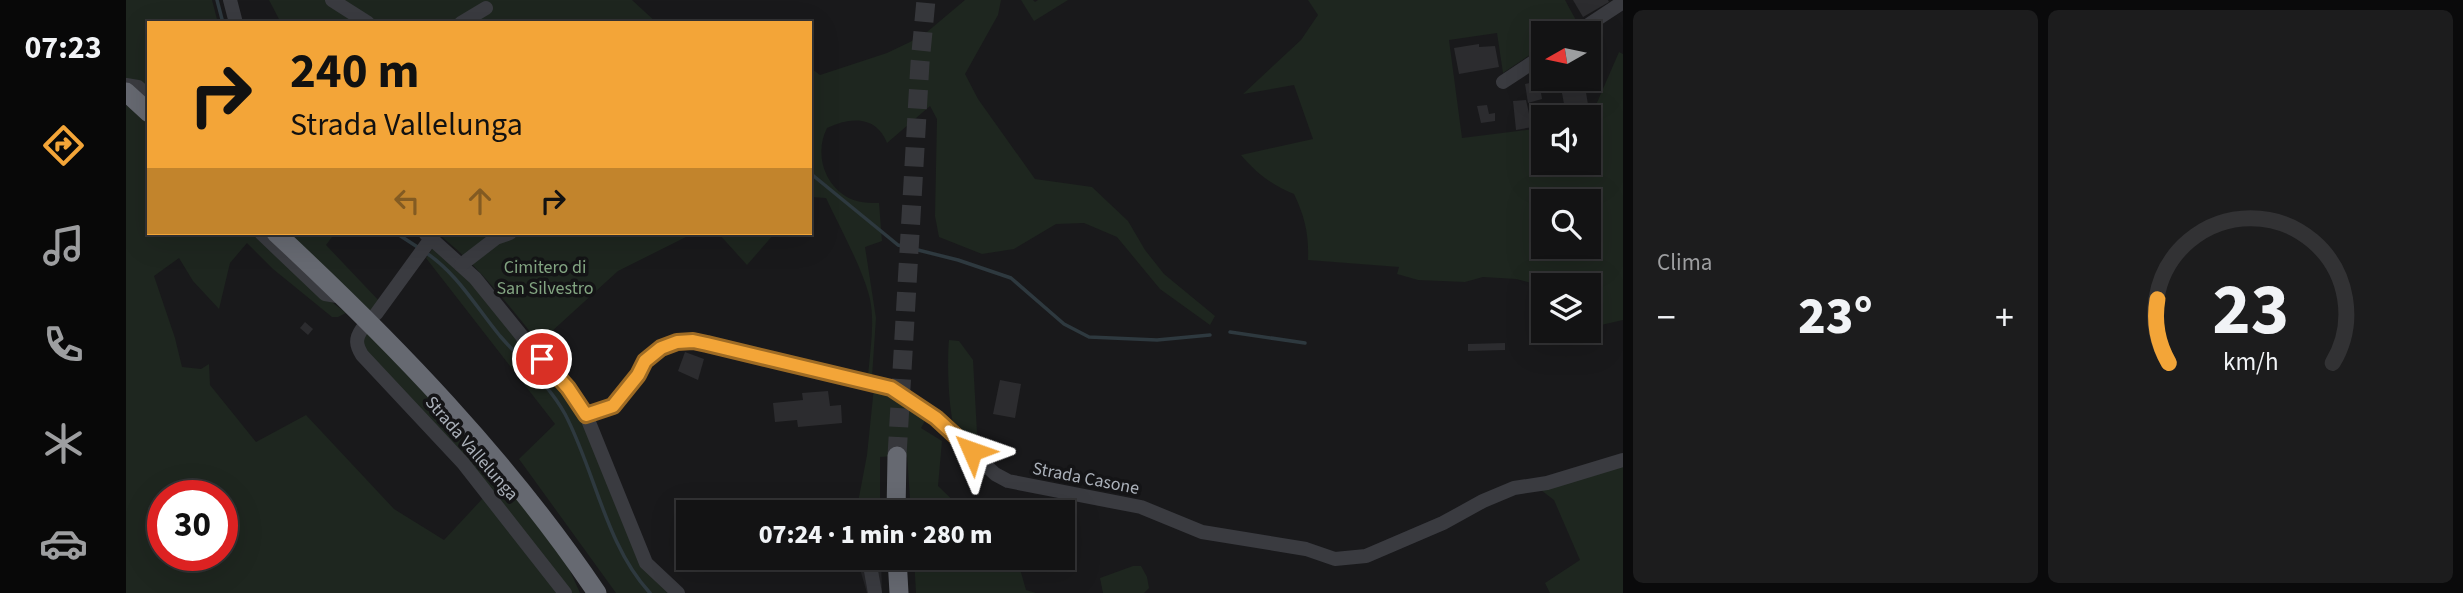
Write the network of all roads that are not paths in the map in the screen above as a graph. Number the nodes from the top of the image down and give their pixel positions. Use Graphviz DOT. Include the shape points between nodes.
graph roads {
  1 [pos="332,0"];
  2 [pos="232,1"];
  3 [pos="1623,2"];
  4 [pos="486,8"];
  5 [pos="236,21"];
  6 [pos="365,21"];
  7 [pos="464,21"];
  8 [pos="1594,21"];
  9 [pos="1531,64"];
  10 [pos="1503,82"];
  11 [pos="126,85"];
  12 [pos="126,92"];
  13 [pos="147,95"];
  14 [pos="147,111"];
  15 [pos="263,235"];
  16 [pos="278,235"];
  17 [pos="428,235"];
  18 [pos="504,235"];
  19 [pos="461,265"];
  20 [pos="345,298"];
  21 [pos="376,314"];
  22 [pos="362,329"];
  23 [pos="586,415"];
  24 [pos="897,456"];
  25 [pos="1623,460"];
  26 [pos="896,500"];
  27 [pos="898,570"];
  28 [pos="871,571"];
  29 [pos="593,587"];
  30 [pos="565,593"];
  31 [pos="610,593"];
  32 [pos="678,593"];
  33 [pos="875,593"];
  34 [pos="899,593"];
  1 -- 6 [label="street"];
  2 -- 5 [label="street"];
  3 -- 8 [label="street"];
  4 -- 7 [label="street"];
  9 -- 10 [label="street"];
  11 -- 13 [label="street"];
  12 -- 14 [label="highway"];
  15 -- 20 [label="street" via="325,294"];
  16 -- 20 [label="highway"];
  17 -- 19 [label="street"];
  17 -- 21 [label="street" via="415,262"];
  18 -- 19 [label="street"];
  19 -- 23 [label="street"];
  20 -- 29 [label="highway" via="494,456"];
  22 -- 30 [label="street, Strada Vallelunga" via="356,340 362,355 463,463"];
  23 -- 25 [label="street, Strada Casone" via="613,406 645,361 661,348 693,341 891,388 936,418 1008,481 1141,507 1202,532 1306,549 1335,559 1366,556 1514,488"];
  23 -- 32 [label="street" via="646,563"];
  24 -- 26 [label="highway"];
  27 -- 34 [label="highway"];
  28 -- 33 [label="street"];
  29 -- 31 [label="highway" via="604,584"];
}
